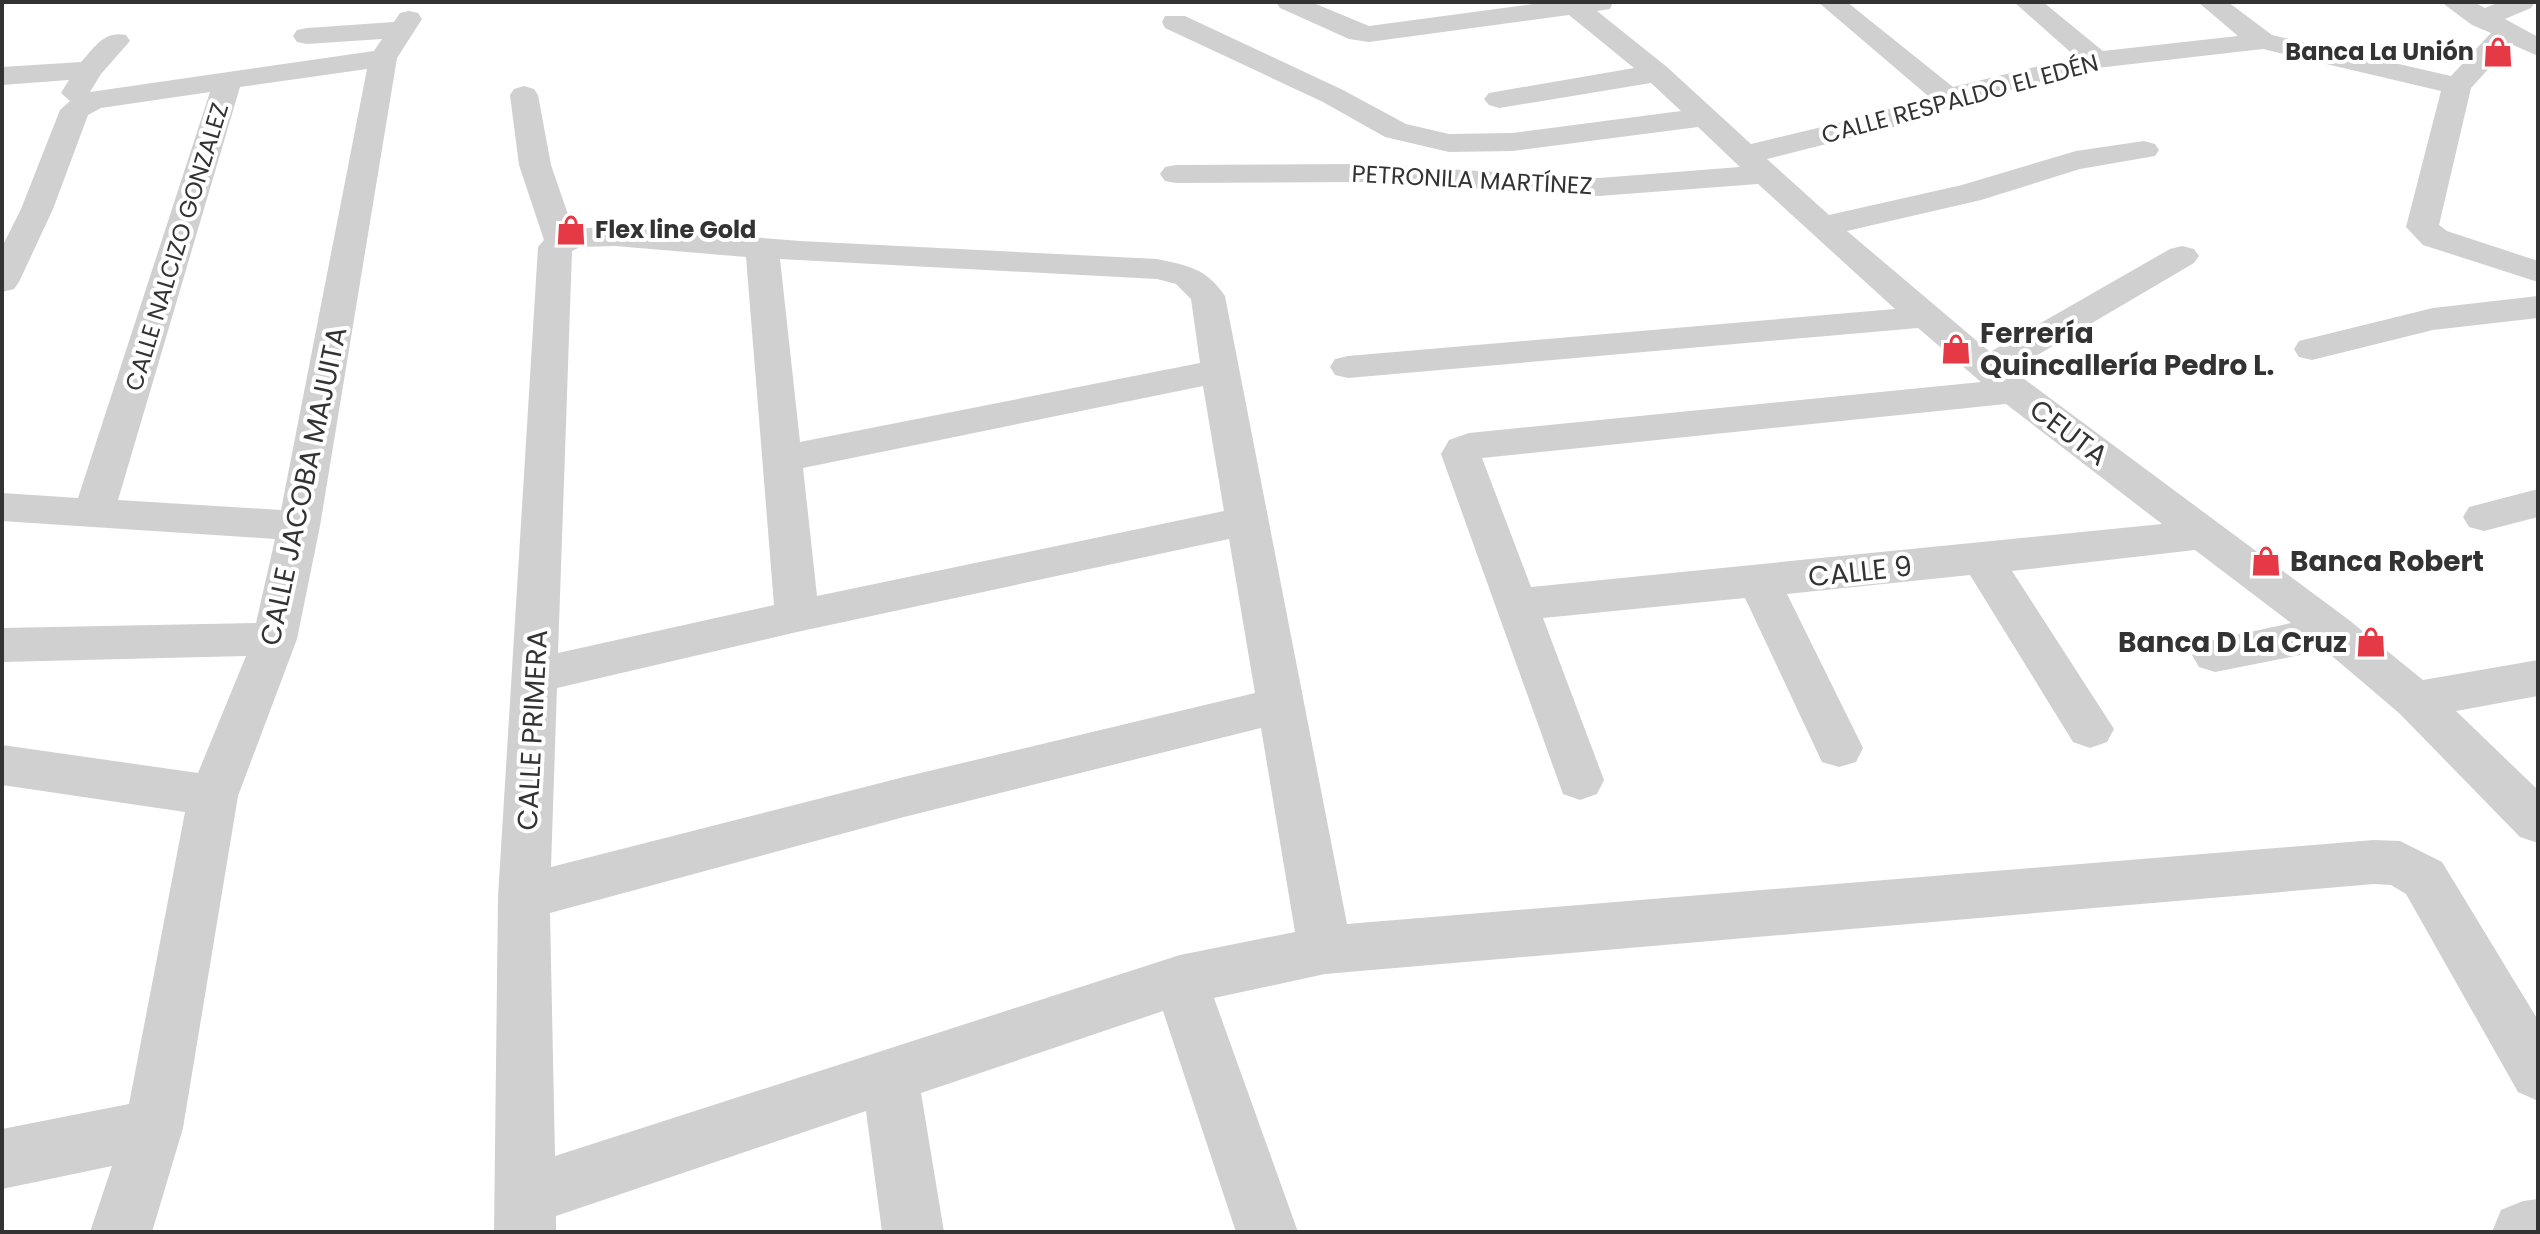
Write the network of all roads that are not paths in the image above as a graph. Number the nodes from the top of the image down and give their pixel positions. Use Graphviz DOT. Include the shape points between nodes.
graph roads {
  1 [pos="1289,2"];
  2 [pos="1831,2"];
  3 [pos="2027,2"];
  4 [pos="2211,2"];
  5 [pos="2454,2"];
  6 [pos="2522,2"];
  7 [pos="1585,4"];
  8 [pos="1175,22"];
  9 [pos="2494,26"];
  10 [pos="307,36"];
  11 [pos="398,36"];
  12 [pos="116,41"];
  13 [pos="2263,41"];
  14 [pos="2538,48"];
  15 [pos="2097,60"];
  16 [pos="89,70"];
  17 [pos="1657,73"];
  18 [pos="2,76"];
  19 [pos="228,80"];
  20 [pos="2457,86"];
  21 [pos="524,95"];
  22 [pos="1948,97"];
  23 [pos="1499,99"];
  24 [pos="83,104"];
  25 [pos="1707,117"];
  26 [pos="2144,150"];
  27 [pos="1757,164"];
  28 [pos="1176,174"];
  29 [pos="37,209"];
  30 [pos="2,218"];
  31 [pos="1822,227"];
  32 [pos="566,240"];
  33 [pos="762,249"];
  34 [pos="2182,256"];
  35 [pos="2535,263"];
  36 [pos="2,282"];
  37 [pos="2538,307"];
  38 [pos="1926,317"];
  39 [pos="2312,349"];
  40 [pos="1348,367"];
  41 [pos="1219,371"];
  42 [pos="2001,380"];
  43 [pos="782,459"];
  44 [pos="2538,503"];
  45 [pos="2,507"];
  46 [pos="94,513"];
  47 [pos="2484,517"];
  48 [pos="1247,521"];
  49 [pos="299,526"];
  50 [pos="2204,534"];
  51 [pos="1982,559"];
  52 [pos="1759,581"];
  53 [pos="1515,605"];
  54 [pos="797,616"];
  55 [pos="2333,632"];
  56 [pos="275,639"];
  57 [pos="2,645"];
  58 [pos="2215,655"];
  59 [pos="534,676"];
  60 [pos="2538,678"];
  61 [pos="2415,700"];
  62 [pos="1280,705"];
  63 [pos="2090,729"];
  64 [pos="1839,748"];
  65 [pos="2,765"];
  66 [pos="1580,780"];
  67 [pos="213,796"];
  68 [pos="2538,822"];
  69 [pos="524,897"];
  70 [pos="1325,950"];
  71 [pos="1180,980"];
  72 [pos="2538,1073"];
  73 [pos="890,1076"];
  74 [pos="154,1128"];
  75 [pos="2,1159"];
  76 [pos="525,1214"];
  77 [pos="2538,1230"];
  78 [pos="121,1232"];
  79 [pos="913,1232"];
  80 [pos="1267,1232"];
  81 [pos="2523,1232"];
  1 -- 7 [label="street" via="1369,34"];
  2 -- 22 [label="street"];
  3 -- 15 [label="street"];
  4 -- 13 [label="street"];
  5 -- 9 [label="street"];
  6 -- 9 [label="street"];
  7 -- 17 [label="street, CEUTA"];
  8 -- 25 [label="street" via="1396,131 1449,143 1512,142"];
  9 -- 14 [label="street"];
  9 -- 20 [label="street"];
  10 -- 11 [label="street"];
  11 -- 19 [label="street"];
  11 -- 49 [label="street, CALLE JACOBA MAJUITA"];
  12 -- 16 [label="street"];
  13 -- 15 [label="street, CALLE RESPALDO EL EDÉN"];
  13 -- 20 [label="street, CALLE RESPALDO EL EDÉN"];
  15 -- 22 [label="street, CALLE RESPALDO EL EDÉN"];
  16 -- 18 [label="street"];
  16 -- 24 [label="street" via="75,92"];
  17 -- 23 [label="street"];
  17 -- 25 [label="street, CEUTA"];
  19 -- 24 [label="street, CALLE NALCIZO GONZALEZ"];
  19 -- 46 [label="street, CALLE NALCIZO GONZALEZ"];
  20 -- 35 [label="street" via="2422,227 2435,238"];
  21 -- 32 [label="street" via="535,165"];
  22 -- 27 [label="street, CALLE RESPALDO EL EDÉN"];
  24 -- 29 [label="street" via="75,110"];
  25 -- 27 [label="street, CEUTA"];
  26 -- 31 [label="street" via="2076,160 1970,193"];
  27 -- 28 [label="street, PETRONILA MARTÍNEZ" via="1599,187 1362,173"];
  27 -- 31 [label="street, CEUTA"];
  29 -- 30 [label="street"];
  29 -- 36 [label="street"];
  31 -- 38 [label="street, CEUTA"];
  32 -- 33 [label="street" via="618,236"];
  32 -- 59 [label="street, CALLE PRIMERA" via="555,247"];
  33 -- 41 [label="street" via="1157,269 1188,276 1208,296"];
  33 -- 43 [label="street"];
  34 -- 42 [label="street"];
  37 -- 39 [label="street" via="2433,319"];
  38 -- 40 [label="street"];
  38 -- 42 [label="street, CEUTA"];
  41 -- 43 [label="street"];
  41 -- 48 [label="street"];
  42 -- 50 [label="street, CEUTA"];
  42 -- 53 [label="street" via="1469,446 1461,454"];
  43 -- 54 [label="street"];
  44 -- 47 [label="street"];
  45 -- 46 [label="street"];
  46 -- 49 [label="street"];
  48 -- 54 [label="street"];
  48 -- 62 [label="street"];
  49 -- 56 [label="street, CALLE JACOBA MAJUITA"];
  50 -- 51 [label="street, CALLE 9"];
  50 -- 55 [label="street, CEUTA"];
  51 -- 52 [label="street, CALLE 9"];
  51 -- 63 [label="street"];
  52 -- 53 [label="street, CALLE 9"];
  52 -- 64 [label="street"];
  53 -- 66 [label="street"];
  54 -- 59 [label="street"];
  55 -- 58 [label="street"];
  55 -- 61 [label="street, CEUTA"];
  56 -- 57 [label="street"];
  56 -- 67 [label="street, CALLE JACOBA MAJUITA"];
  59 -- 69 [label="street, CALLE PRIMERA"];
  60 -- 61 [label="street"];
  61 -- 68 [label="street, CEUTA"];
  62 -- 69 [label="street"];
  62 -- 70 [label="street"];
  65 -- 67 [label="street"];
  67 -- 74 [label="street, CALLE JACOBA MAJUITA"];
  69 -- 76 [label="street, CALLE PRIMERA"];
  70 -- 71 [label="street"];
  70 -- 72 [label="street" via="2400,863 2424,878"];
  71 -- 73 [label="street"];
  71 -- 80 [label="street"];
  73 -- 76 [label="street"];
  73 -- 79 [label="street"];
  74 -- 75 [label="street"];
  74 -- 78 [label="street, CALLE JACOBA MAJUITA"];
  77 -- 81 [label="street"];
}
